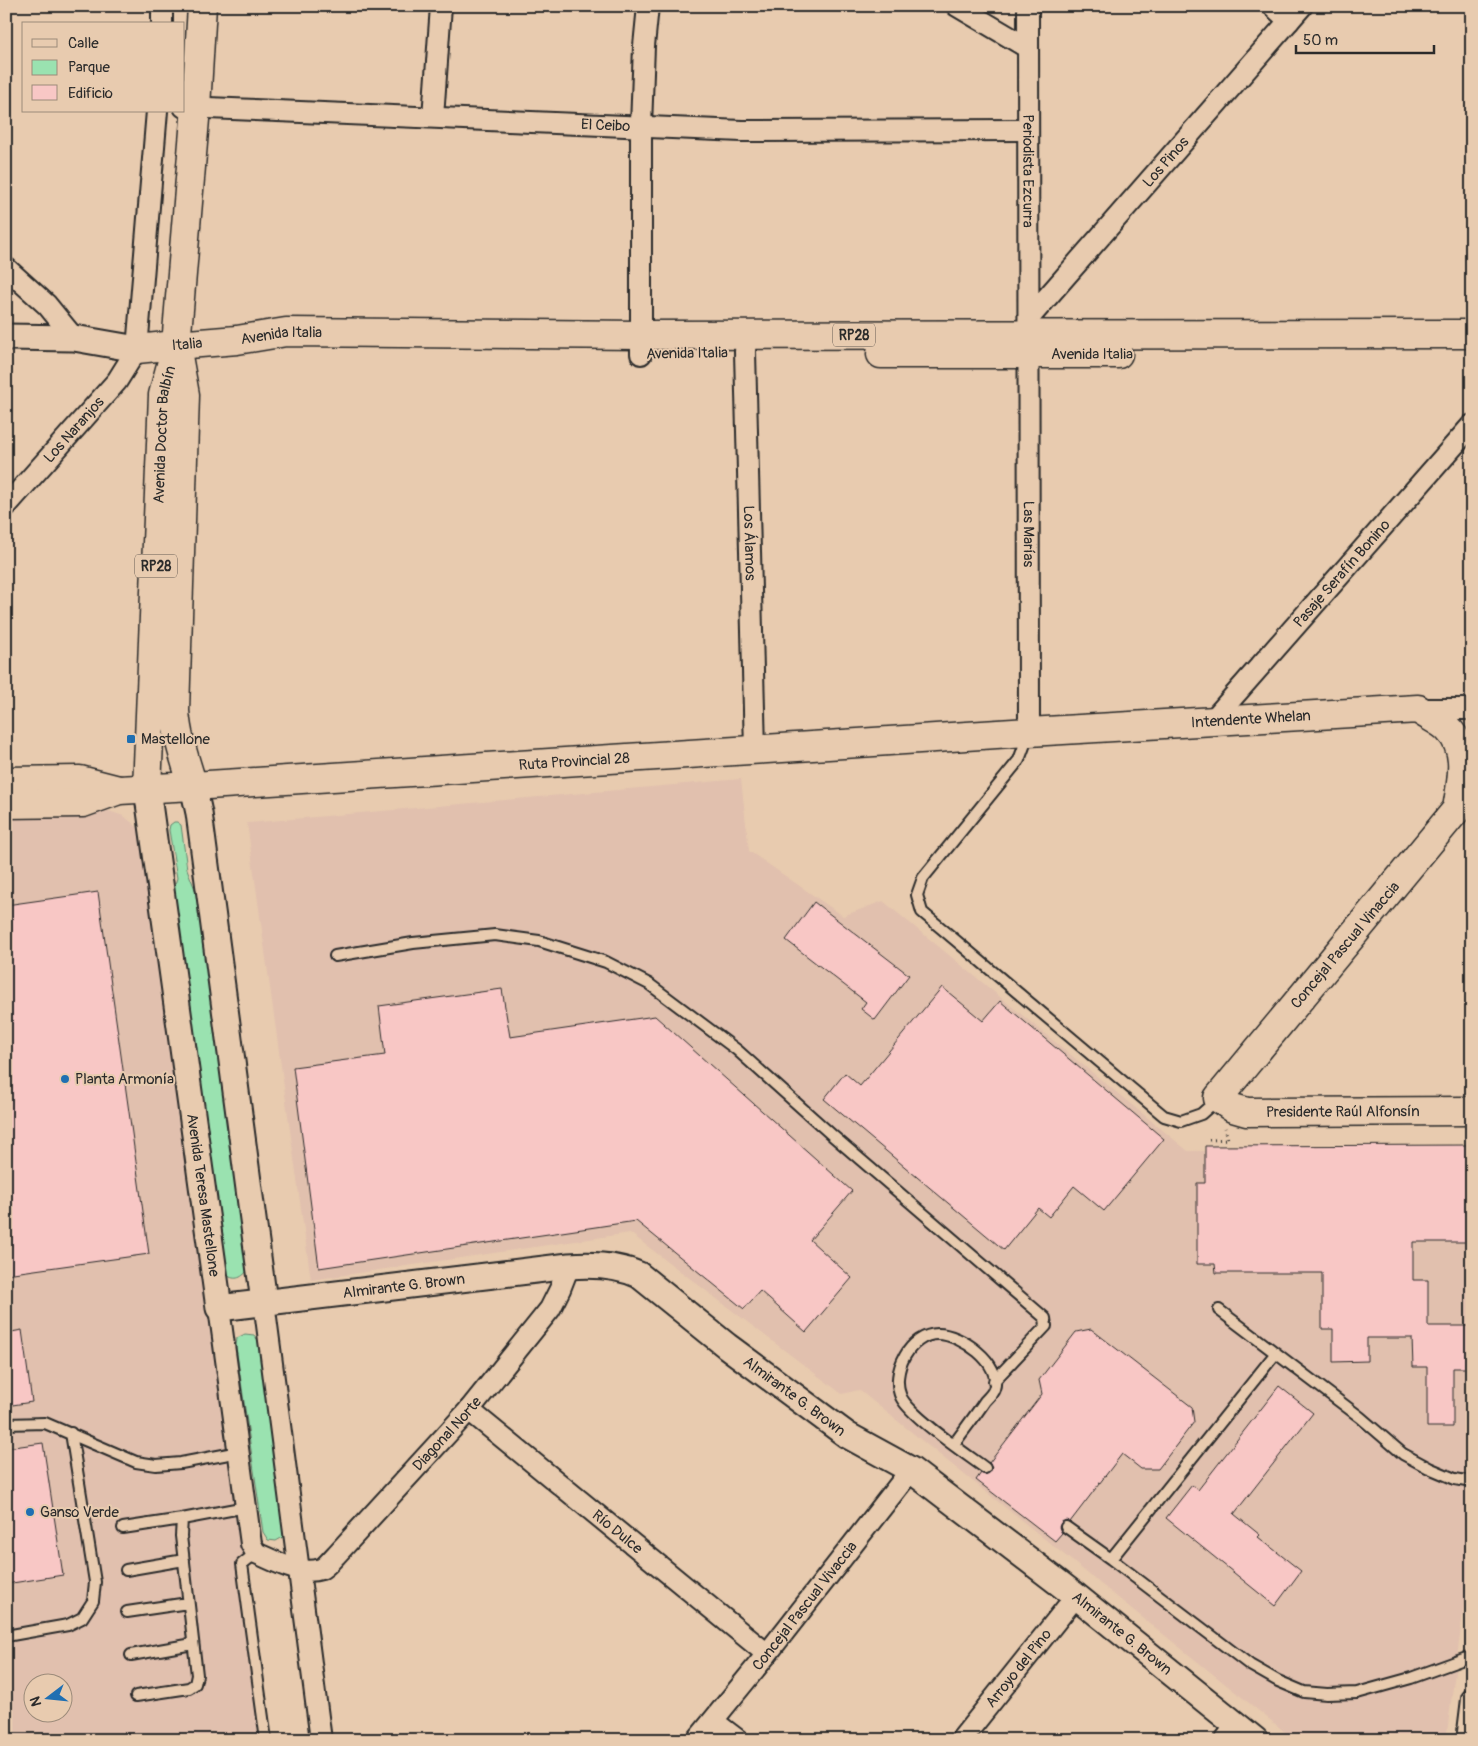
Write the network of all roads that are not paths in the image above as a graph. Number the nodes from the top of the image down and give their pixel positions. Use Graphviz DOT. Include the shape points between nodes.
graph roads {
  1 [pos="162,6"];
  2 [pos="202,6"];
  3 [pos="441,6"];
  4 [pos="648,6"];
  5 [pos="957,6"];
  6 [pos="1028,6"];
  7 [pos="1273,6"];
  8 [pos="1295,14"];
  9 [pos="162,22"];
  10 [pos="1028,48"];
  11 [pos="190,107"];
  12 [pos="156,112"];
  13 [pos="433,117"];
  14 [pos="641,126"];
  15 [pos="1028,130"];
  16 [pos="6,268"];
  17 [pos="1472,334"];
  18 [pos="1029,336"];
  19 [pos="6,337"];
  20 [pos="74,338"];
  21 [pos="237,340"];
  22 [pos="745,343"];
  23 [pos="640,344"];
  24 [pos="176,345"];
  25 [pos="137,349"];
  26 [pos="1472,352"];
  27 [pos="1472,425"];
  28 [pos="6,506"];
  29 [pos="1418,709"];
  30 [pos="1472,709"];
  31 [pos="1211,722"];
  32 [pos="1029,732"];
  33 [pos="755,750"];
  34 [pos="6,781"];
  35 [pos="193,786"];
  36 [pos="147,789"];
  37 [pos="120,790"];
  38 [pos="1464,800"];
  39 [pos="6,804"];
  40 [pos="335,956"];
  41 [pos="1218,1098"];
  42 [pos="1472,1111"];
  43 [pos="569,1266"];
  44 [pos="264,1302"];
  45 [pos="219,1308"];
  46 [pos="1219,1310"];
  47 [pos="1276,1353"];
  48 [pos="994,1381"];
  49 [pos="469,1410"];
  50 [pos="6,1424"];
  51 [pos="71,1433"];
  52 [pos="954,1444"];
  53 [pos="239,1452"];
  54 [pos="985,1468"];
  55 [pos="911,1470"];
  56 [pos="1472,1482"];
  57 [pos="246,1507"];
  58 [pos="182,1520"];
  59 [pos="123,1528"];
  60 [pos="1066,1528"];
  61 [pos="256,1553"];
  62 [pos="1111,1559"];
  63 [pos="184,1560"];
  64 [pos="126,1570"];
  65 [pos="299,1570"];
  66 [pos="1076,1596"];
  67 [pos="188,1603"];
  68 [pos="126,1612"];
  69 [pos="6,1636"];
  70 [pos="193,1644"];
  71 [pos="767,1654"];
  72 [pos="131,1655"];
  73 [pos="1472,1656"];
  74 [pos="136,1696"];
  75 [pos="1472,1698"];
  76 [pos="712,1721"];
  77 [pos="1239,1735"];
  78 [pos="266,1740"];
  79 [pos="321,1740"];
  80 [pos="697,1740"];
  81 [pos="738,1740"];
  82 [pos="961,1740"];
  83 [pos="1467,1740"];
  1 -- 9 [label="street"];
  2 -- 11 [label="main road"];
  3 -- 13 [label="street"];
  4 -- 14 [label="street"];
  5 -- 10 [label="street"];
  6 -- 10 [label="street, Periodista Ezcurra"];
  7 -- 8 [label="street"];
  8 -- 18 [label="street, Los Pinos"];
  10 -- 15 [label="street, Periodista Ezcurra"];
  11 -- 13 [label="street, El Ceibo"];
  11 -- 24 [label="main road"];
  12 -- 25 [label="street"];
  13 -- 14 [label="street, El Ceibo"];
  14 -- 15 [label="street, El Ceibo" via="742,131"];
  14 -- 23 [label="street"];
  15 -- 18 [label="street, Periodista Ezcurra"];
  16 -- 20 [label="street" via="47,305"];
  17 -- 18 [label="main road, Avenida Italia / RP28"];
  18 -- 22 [label="main road, Avenida Italia / RP28"];
  18 -- 26 [label="main road, Avenida Italia / RP28"];
  18 -- 32 [label="street, Las Marías"];
  19 -- 20 [label="street"];
  20 -- 25 [label="street"];
  21 -- 23 [label="main road, Avenida Italia / RP28" via="283,348"];
  21 -- 24 [label="main road, Italia"];
  22 -- 23 [label="main road, Avenida Italia / RP28"];
  22 -- 33 [label="street, Los Álamos"];
  24 -- 25 [label="main road, Italia"];
  24 -- 35 [label="main road, Avenida Doctor Balbín / RP28" via="184,395 175,711 176,731"];
  24 -- 36 [label="main road, Avenida Doctor Balbín / RP28" via="163,395"];
  25 -- 28 [label="street, Los Naranjos" via="117,381"];
  27 -- 31 [label="street, Pasaje Serafín Bonino"];
  29 -- 30 [label="street, Intendente Whelan"];
  29 -- 31 [label="main road, Intendente Whelan"];
  29 -- 38 [label="main road" via="1447,729 1457,743 1463,760"];
  31 -- 32 [label="main road, Intendente Whelan"];
  32 -- 33 [label="main road, Ruta Provincial 28"];
  32 -- 41 [label="lane" via="1019,760 923,878 917,895 922,912 1164,1116 1181,1121 1201,1114"];
  33 -- 35 [label="main road, Ruta Provincial 28"];
  34 -- 37 [label="main road" via="80,780"];
  35 -- 36 [label="main road, Ruta Provincial 28"];
  35 -- 44 [label="street"];
  36 -- 37 [label="main road, Ruta Provincial 28"];
  36 -- 45 [label="street, Avenida Teresa Mastellone"];
  37 -- 39 [label="main road" via="83,803"];
  38 -- 41 [label="main road, Concejal Pascual Vinaccia"];
  40 -- 48 [label="lane" via="414,943 495,935 539,942 606,962 649,984 737,1050 1046,1318 1046,1326"];
  41 -- 42 [label="main road, Presidente Raúl Alfonsín" via="1246,1112"];
  43 -- 44 [label="street, Almirante G. Brown"];
  43 -- 49 [label="street, Diagonal Norte" via="550,1309"];
  43 -- 55 [label="street, Almirante G. Brown" via="608,1266 639,1275 727,1346 848,1435"];
  44 -- 45 [label="street, Almirante G. Brown"];
  44 -- 65 [label="street"];
  45 -- 53 [label="street, Avenida Teresa Mastellone"];
  46 -- 47 [label="lane"];
  47 -- 56 [label="lane" via="1360,1417 1402,1454 1455,1479"];
  47 -- 62 [label="lane"];
  48 -- 52 [label="lane" via="994,1389"];
  48 -- 52 [label="lane" via="988,1361 966,1343 951,1337 937,1334 921,1339 904,1356 898,1376 901,1397 916,1415"];
  49 -- 65 [label="street, Diagonal Norte" via="336,1556 322,1568"];
  49 -- 71 [label="street, Río Dulce"];
  50 -- 51 [label="lane" via="45,1423"];
  51 -- 53 [label="lane" via="136,1462 156,1465"];
  51 -- 69 [label="lane" via="95,1582 93,1601 82,1618 68,1626"];
  52 -- 54 [label="lane"];
  53 -- 57 [label="street, Avenida Teresa Mastellone"];
  55 -- 66 [label="street, Almirante G. Brown"];
  55 -- 71 [label="street, Concejal Pascual Vivaccia"];
  57 -- 58 [label="lane"];
  57 -- 61 [label="street, Avenida Teresa Mastellone" via="251,1544"];
  58 -- 59 [label="lane"];
  58 -- 63 [label="lane"];
  60 -- 62 [label="lane"];
  61 -- 65 [label="street"];
  61 -- 78 [label="lane" via="242,1564"];
  62 -- 73 [label="lane" via="1250,1665 1304,1692 1357,1693"];
  63 -- 64 [label="lane"];
  63 -- 67 [label="lane"];
  65 -- 79 [label="street"];
  66 -- 77 [label="street, Almirante G. Brown"];
  66 -- 82 [label="street, Arroyo del Pino"];
  67 -- 68 [label="lane"];
  67 -- 70 [label="lane"];
  70 -- 72 [label="lane"];
  70 -- 74 [label="lane" via="195,1684 189,1688"];
  71 -- 76 [label="street, Concejal Pascual Vivaccia"];
  75 -- 83 [label="street"];
  76 -- 80 [label="street, Concejal Pascual Vivaccia"];
  76 -- 81 [label="street"];
}
